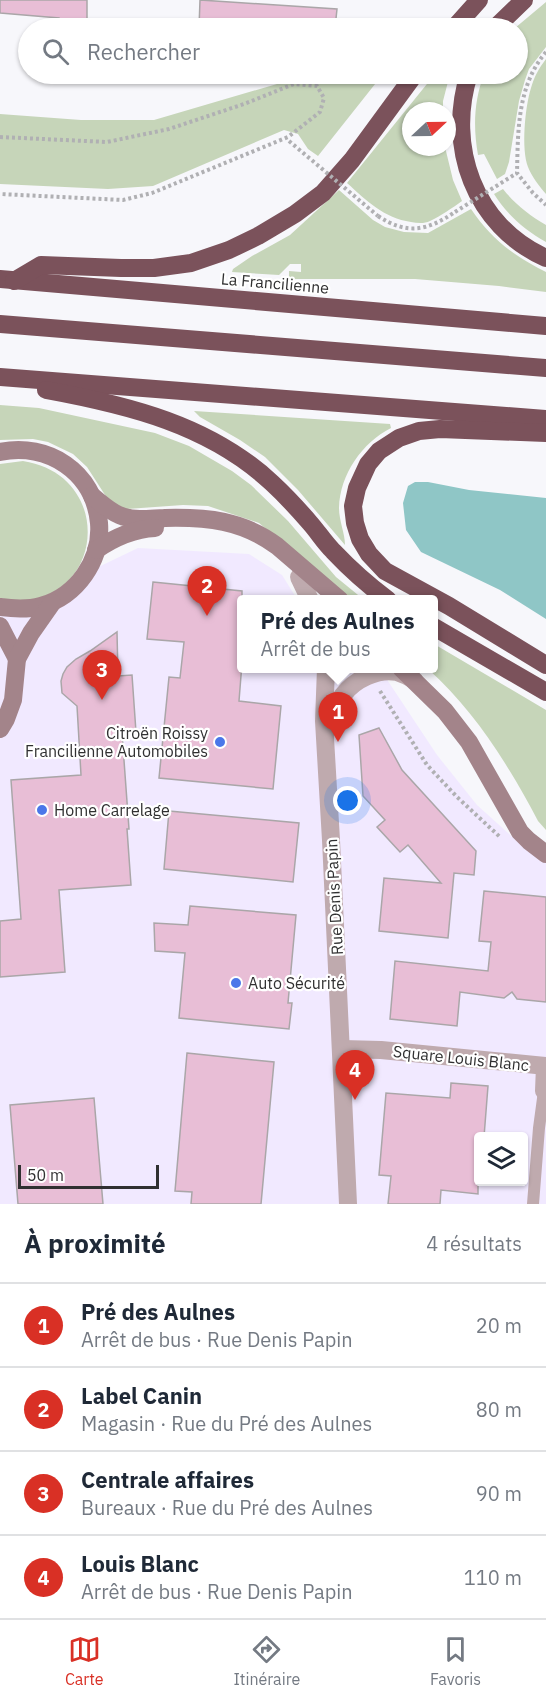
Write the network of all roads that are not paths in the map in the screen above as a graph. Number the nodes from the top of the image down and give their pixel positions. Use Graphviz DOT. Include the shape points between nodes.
graph roads {
  1 [pos="479,0"];
  2 [pos="524,0"];
  3 [pos="463,18"];
  4 [pos="505,18"];
  5 [pos="408,84"];
  6 [pos="466,84"];
  7 [pos="546,258"];
  8 [pos="7,280"];
  9 [pos="0,324"];
  10 [pos="546,326"];
  11 [pos="546,368"];
  12 [pos="0,377"];
  13 [pos="0,383"];
  14 [pos="546,419"];
  15 [pos="546,433"];
  16 [pos="0,452"];
  17 [pos="92,496"];
  18 [pos="96,550"];
  19 [pos="299,577"];
  20 [pos="308,595"];
  21 [pos="319,595"];
  22 [pos="334,595"];
  23 [pos="381,595"];
  24 [pos="428,595"];
  25 [pos="438,600"];
  26 [pos="52,603"];
  27 [pos="0,607"];
  28 [pos="0,626"];
  29 [pos="438,629"];
  30 [pos="17,659"];
  31 [pos="546,665"];
  32 [pos="326,673"];
  33 [pos="388,673"];
  34 [pos="413,673"];
  35 [pos="413,673"];
  36 [pos="546,692"];
  37 [pos="0,729"];
  38 [pos="325,734"];
  39 [pos="546,840"];
  40 [pos="546,854"];
  41 [pos="342,1049"];
  42 [pos="546,1066"];
  43 [pos="545,1092"];
  44 [pos="348,1204"];
  45 [pos="533,1204"];
  1 -- 3 [label="highway"];
  2 -- 4 [label="highway"];
  5 -- 8 [label="highway" via="323,193 258,236 190,263 154,268 41,265"];
  6 -- 7 [label="highway" via="460,130 468,171 489,211 503,228"];
  8 -- 10 [label="highway, La Francilienne"];
  9 -- 11 [label="highway"];
  12 -- 14 [label="highway"];
  13 -- 23 [label="highway" via="124,406 189,428 222,445 272,483 346,565"];
  15 -- 24 [label="highway" via="440,429 399,438 372,457 359,481 353,506 360,539 385,572"];
  16 -- 17 [label="street" via="32,450 61,461"];
  17 -- 18 [label="street" via="99,523"];
  17 -- 22 [label="street" via="119,515 134,519 203,518 246,529 268,539"];
  18 -- 19 [label="street" via="114,538 147,528 219,530 270,553"];
  18 -- 26 [label="street" via="79,582"];
  19 -- 20 [label="street"];
  19 -- 21 [label="street"];
  25 -- 31 [label="highway"];
  26 -- 27 [label="street" via="26,609"];
  26 -- 30 [label="street"];
  28 -- 30 [label="street"];
  29 -- 36 [label="highway"];
  30 -- 37 [label="street" via="13,700"];
  32 -- 38 [label="street, Rue Denis Papin"];
  33 -- 38 [label="street, Rue Denis Papin" via="371,675 352,685 342,696"];
  34 -- 39 [label="street" via="464,720 519,810"];
  35 -- 40 [label="street" via="469,742 520,832"];
  38 -- 41 [label="street, Rue Denis Papin"];
  41 -- 42 [label="street, Square Louis Blanc"];
  41 -- 44 [label="street, Rue Denis Papin"];
  42 -- 43 [label="street, Square Louis Blanc"];
  43 -- 45 [label="lane"];
}
